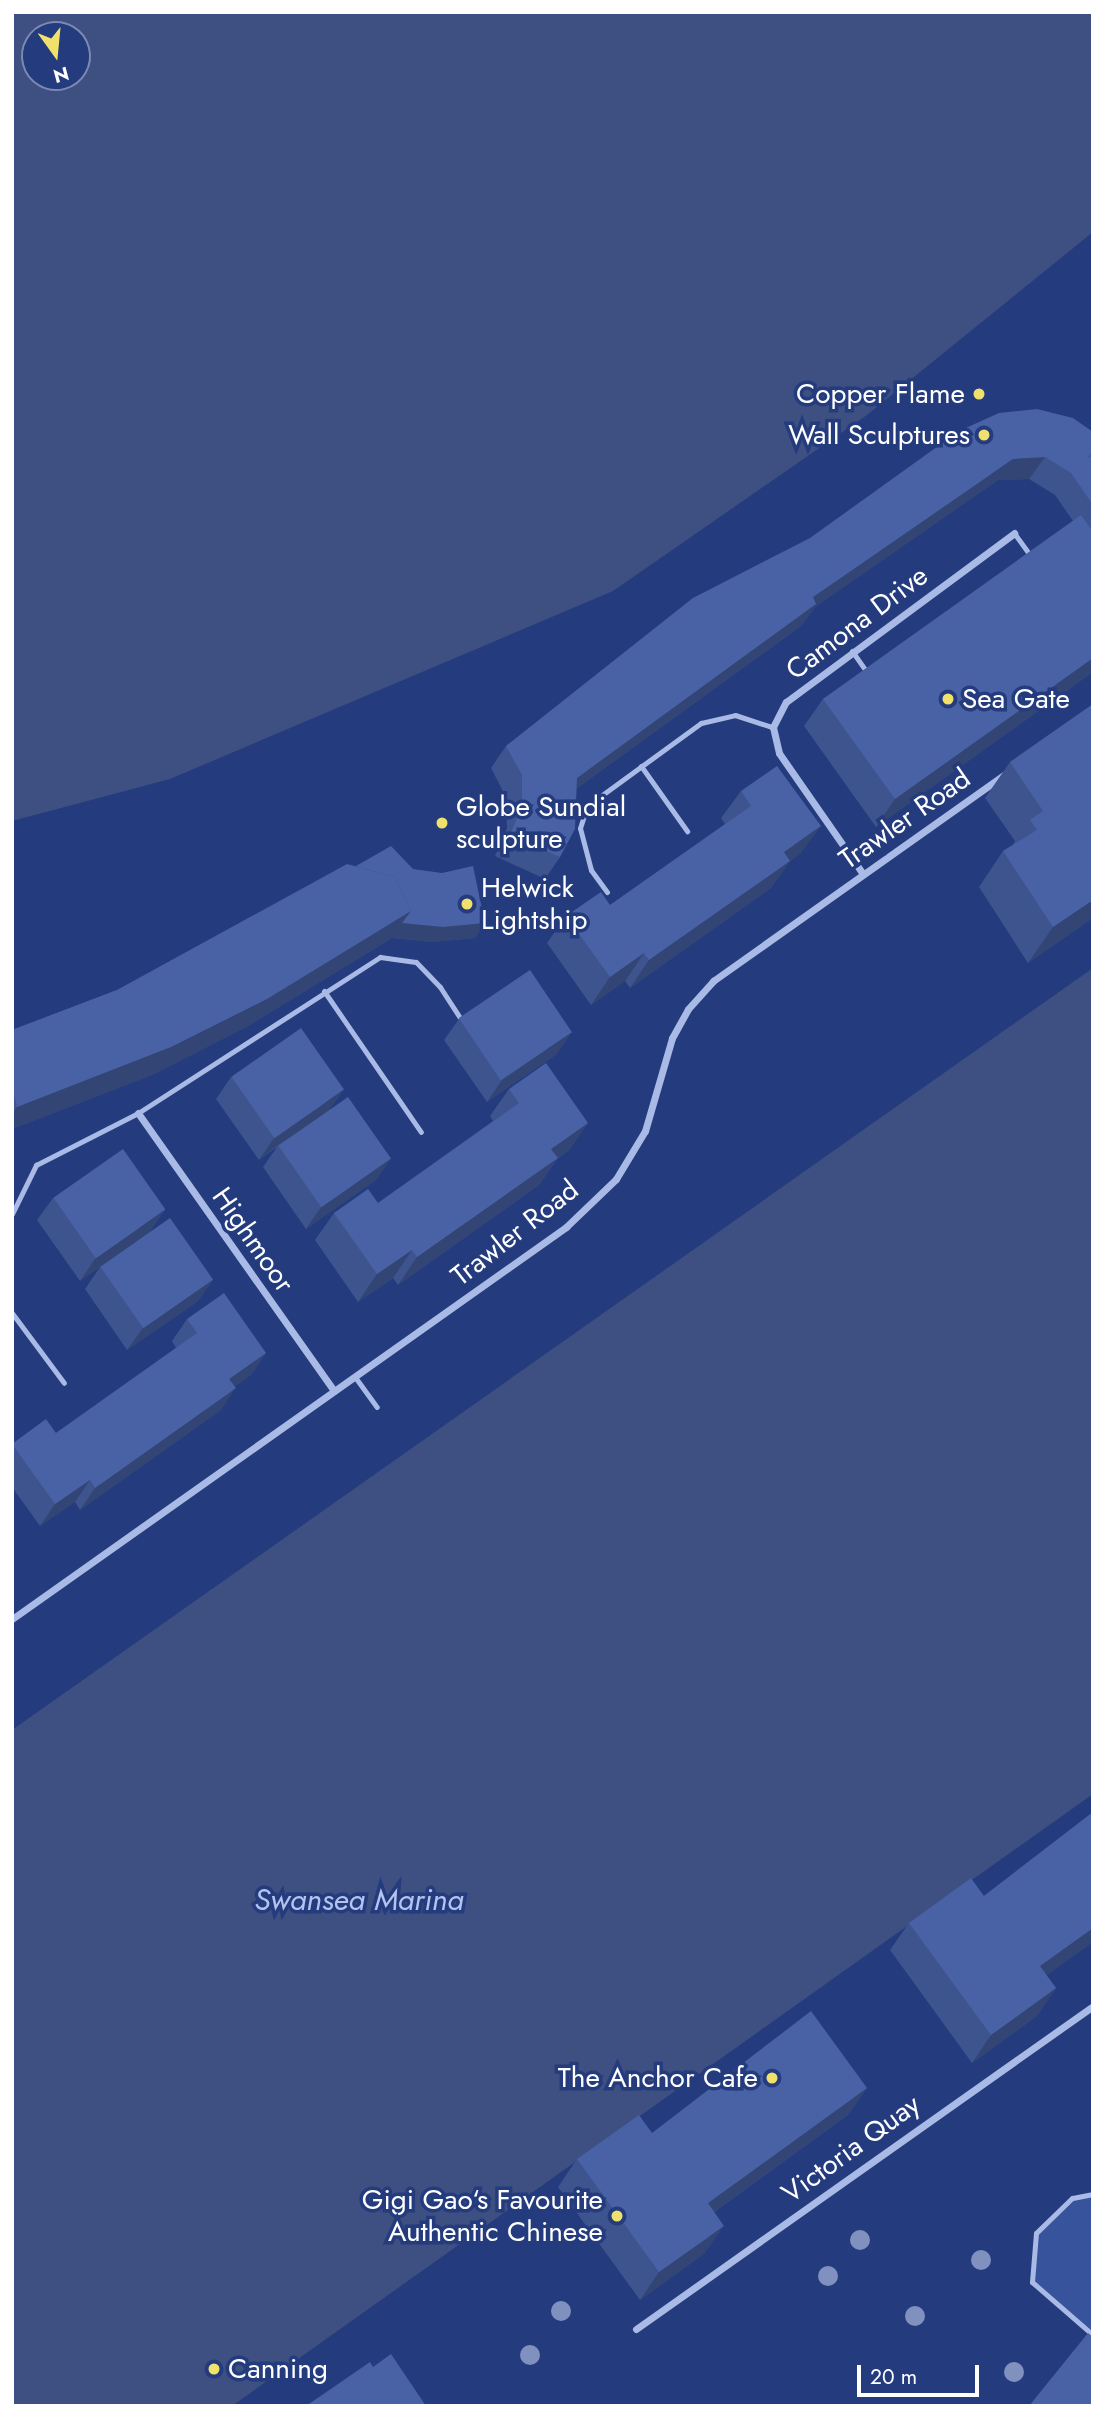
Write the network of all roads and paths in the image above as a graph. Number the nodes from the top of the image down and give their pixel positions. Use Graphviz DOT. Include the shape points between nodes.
graph roads {
  1 [pos="1014,533"];
  2 [pos="1038,565"];
  3 [pos="852,651"];
  4 [pos="874,681"];
  5 [pos="772,727"];
  6 [pos="641,765"];
  7 [pos="1016,766"];
  8 [pos="687,831"];
  9 [pos="863,874"];
  10 [pos="607,892"];
  11 [pos="324,991"];
  12 [pos="459,1016"];
  13 [pos="138,1113"];
  14 [pos="421,1132"];
  15 [pos="12,1214"];
  16 [pos="12,1312"];
  17 [pos="355,1377"];
  18 [pos="64,1383"];
  19 [pos="334,1391"];
  20 [pos="377,1407"];
  21 [pos="12,1619"];
  22 [pos="1093,2006"];
  23 [pos="1093,2194"];
  24 [pos="636,2329"];
  25 [pos="1093,2335"];
  1 -- 2 [label="lane"];
  1 -- 3 [label="street, Camona Drive"];
  3 -- 4 [label="lane"];
  3 -- 5 [label="street, Camona Drive" via="786,702"];
  5 -- 6 [label="lane" via="735,715 701,723"];
  5 -- 9 [label="street" via="779,752"];
  6 -- 8 [label="lane"];
  6 -- 10 [label="lane" via="587,806 580,828 591,870"];
  7 -- 9 [label="street, Trawler Road"];
  9 -- 17 [label="street, Trawler Road" via="713,981 688,1009 672,1038 645,1131 616,1179 566,1227"];
  11 -- 12 [label="lane" via="380,957 416,962"];
  11 -- 13 [label="lane"];
  11 -- 14 [label="lane"];
  13 -- 15 [label="lane" via="36,1164"];
  13 -- 19 [label="street, Highmoor"];
  16 -- 18 [label="lane"];
  17 -- 19 [label="street, Trawler Road"];
  17 -- 20 [label="lane"];
  19 -- 21 [label="street, Trawler Road"];
  22 -- 24 [label="street, Victoria Quay"];
  23 -- 25 [label="lane" via="1072,2198 1036,2233 1032,2282"];
}
